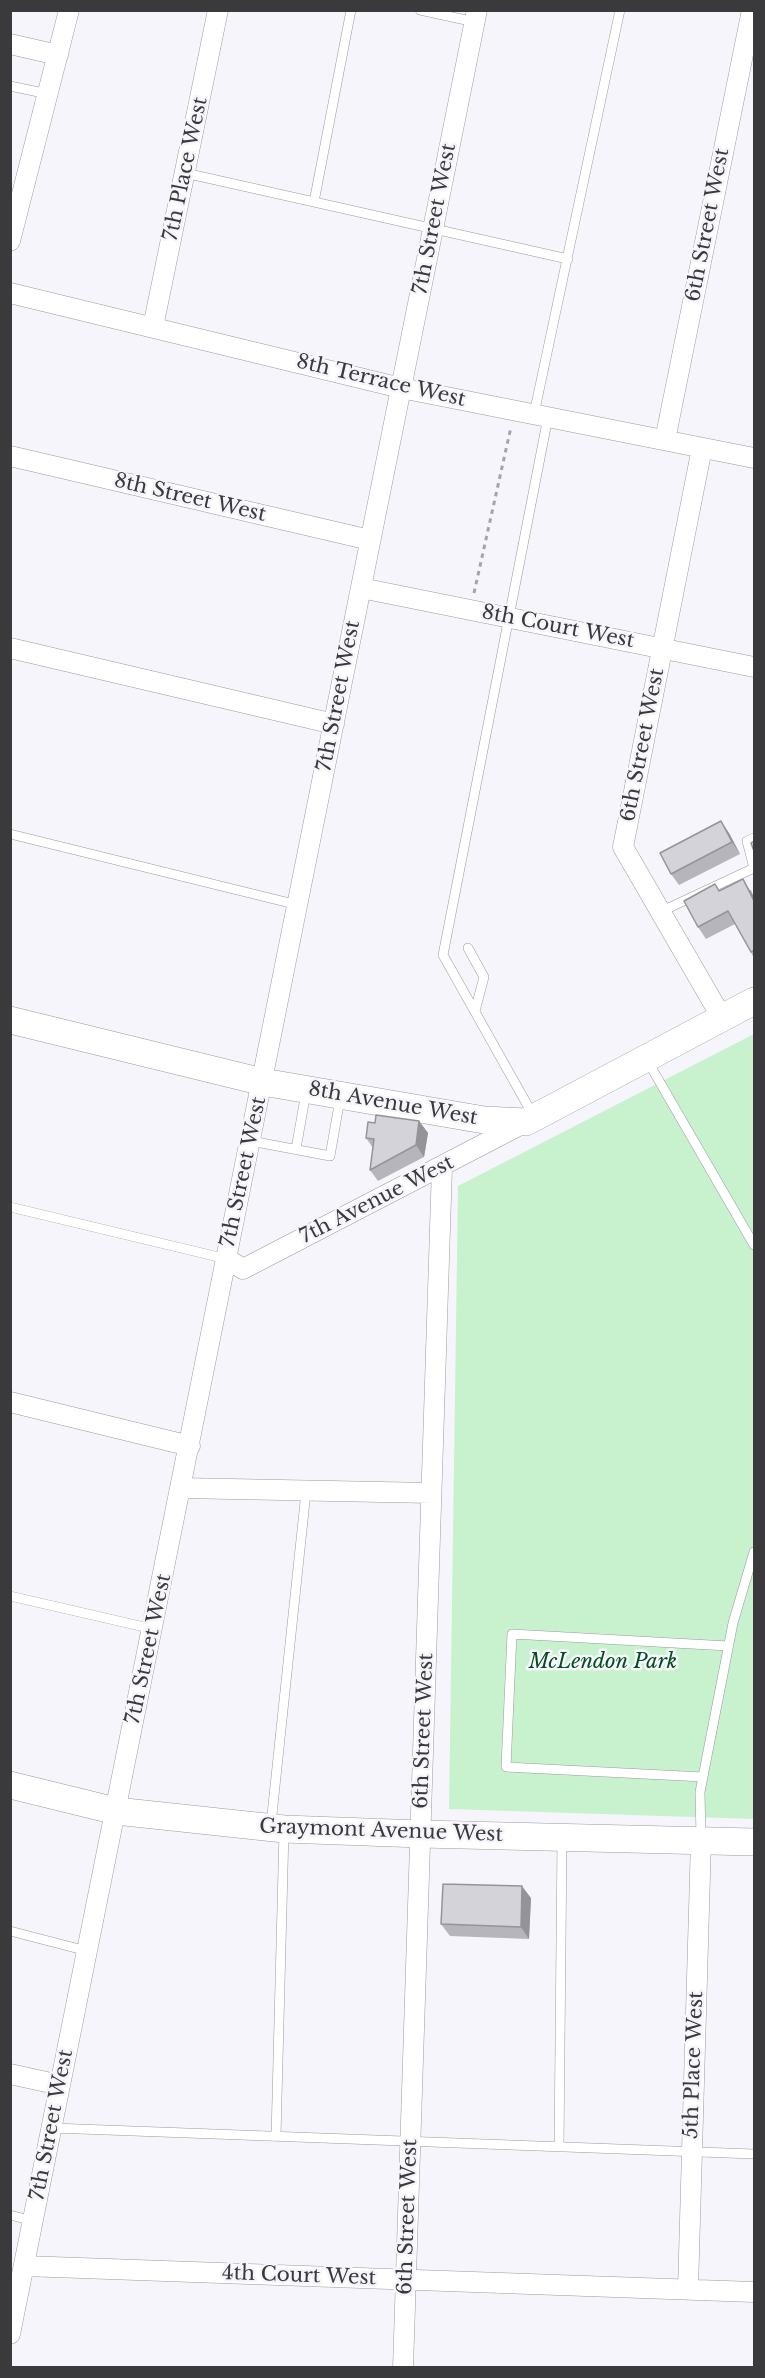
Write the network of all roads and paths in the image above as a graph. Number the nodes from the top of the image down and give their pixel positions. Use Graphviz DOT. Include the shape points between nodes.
graph roads {
  1 [pos="69,10"];
  2 [pos="218,10"];
  3 [pos="351,10"];
  4 [pos="420,10"];
  5 [pos="620,10"];
  6 [pos="752,10"];
  7 [pos="476,16"];
  8 [pos="10,44"];
  9 [pos="58,56"];
  10 [pos="10,87"];
  11 [pos="48,94"];
  12 [pos="184,173"];
  13 [pos="314,202"];
  14 [pos="433,228"];
  15 [pos="10,241"];
  16 [pos="568,259"];
  17 [pos="10,293"];
  18 [pos="153,327"];
  19 [pos="401,388"];
  20 [pos="532,414"];
  21 [pos="665,440"];
  22 [pos="702,448"];
  23 [pos="10,456"];
  24 [pos="754,458"];
  25 [pos="370,540"];
  26 [pos="361,588"];
  27 [pos="470,609"];
  28 [pos="508,617"];
  29 [pos="10,648"];
  30 [pos="662,648"];
  31 [pos="754,667"];
  32 [pos="334,724"];
  33 [pos="10,834"];
  34 [pos="754,838"];
  35 [pos="754,868"];
  36 [pos="298,905"];
  37 [pos="660,912"];
  38 [pos="468,948"];
  39 [pos="754,1002"];
  40 [pos="475,1011"];
  41 [pos="722,1018"];
  42 [pos="10,1020"];
  43 [pos="646,1058"];
  44 [pos="263,1082"];
  45 [pos="307,1089"];
  46 [pos="341,1095"];
  47 [pos="530,1119"];
  48 [pos="251,1141"];
  49 [pos="296,1149"];
  50 [pos="442,1167"];
  51 [pos="10,1206"];
  52 [pos="754,1245"];
  53 [pos="227,1259"];
  54 [pos="10,1402"];
  55 [pos="190,1446"];
  56 [pos="182,1488"];
  57 [pos="306,1492"];
  58 [pos="431,1493"];
  59 [pos="754,1552"];
  60 [pos="10,1596"];
  61 [pos="153,1629"];
  62 [pos="728,1646"];
  63 [pos="703,1777"];
  64 [pos="10,1785"];
  65 [pos="116,1811"];
  66 [pos="277,1828"];
  67 [pos="421,1834"];
  68 [pos="562,1838"];
  69 [pos="701,1840"];
  70 [pos="754,1842"];
  71 [pos="10,1931"];
  72 [pos="87,1951"];
  73 [pos="10,2074"];
  74 [pos="60,2085"];
  75 [pos="52,2128"];
  76 [pos="276,2136"];
  77 [pos="411,2141"];
  78 [pos="559,2146"];
  79 [pos="692,2151"];
  80 [pos="754,2154"];
  81 [pos="10,2215"];
  82 [pos="33,2221"];
  83 [pos="24,2266"];
  84 [pos="406,2279"];
  85 [pos="688,2289"];
  86 [pos="754,2292"];
  87 [pos="10,2334"];
  88 [pos="403,2367"];
  1 -- 9 [label="street"];
  2 -- 12 [label="street, 7th Place West"];
  3 -- 13 [label="lane"];
  4 -- 7 [label="lane"];
  5 -- 16 [label="lane"];
  6 -- 21 [label="street, 6th Street West"];
  7 -- 14 [label="street, 7th Street West"];
  8 -- 9 [label="street"];
  9 -- 11 [label="street"];
  10 -- 11 [label="lane"];
  11 -- 15 [label="street"];
  12 -- 13 [label="lane"];
  12 -- 18 [label="street, 7th Place West"];
  13 -- 14 [label="lane"];
  14 -- 16 [label="lane"];
  14 -- 19 [label="street, 7th Street West"];
  16 -- 20 [label="lane"];
  17 -- 18 [label="street, 8th Terrace West"];
  18 -- 19 [label="street, 8th Terrace West"];
  19 -- 20 [label="street, 8th Terrace West"];
  19 -- 25 [label="street, 7th Street West"];
  20 -- 21 [label="street, 8th Terrace West"];
  20 -- 27 [label="path"];
  20 -- 28 [label="lane"];
  21 -- 22 [label="street, 8th Terrace West"];
  22 -- 24 [label="street, 8th Terrace West"];
  22 -- 30 [label="street, 6th Street West"];
  23 -- 25 [label="street, 8th Street West"];
  25 -- 26 [label="street, 7th Street West"];
  26 -- 27 [label="street, 8th Court West"];
  26 -- 32 [label="street, 7th Street West"];
  27 -- 28 [label="street, 8th Court West"];
  28 -- 30 [label="street, 8th Court West"];
  28 -- 40 [label="lane" via="443,955"];
  29 -- 32 [label="street"];
  30 -- 31 [label="street, 8th Court West"];
  30 -- 37 [label="street, 6th Street West" via="623,847"];
  32 -- 36 [label="street, 7th Street West"];
  33 -- 36 [label="lane"];
  34 -- 35 [label="lane" via="747,841"];
  35 -- 37 [label="lane"];
  36 -- 44 [label="street, 7th Street West"];
  37 -- 41 [label="street, 6th Street West"];
  38 -- 40 [label="lane" via="484,977"];
  39 -- 41 [label="main road"];
  40 -- 47 [label="lane"];
  41 -- 43 [label="main road"];
  42 -- 44 [label="main road, 8th Avenue West"];
  43 -- 47 [label="main road"];
  43 -- 52 [label="lane"];
  44 -- 45 [label="main road, 8th Avenue West"];
  44 -- 48 [label="street, 7th Street West"];
  45 -- 46 [label="main road, 8th Avenue West"];
  45 -- 49 [label="lane"];
  46 -- 47 [label="main road, 8th Avenue West" via="484,1120"];
  46 -- 49 [label="lane" via="330,1156"];
  47 -- 50 [label="street, 7th Avenue West"];
  48 -- 49 [label="lane"];
  48 -- 53 [label="street, 7th Street West"];
  50 -- 53 [label="street, 7th Avenue West" via="243,1269"];
  50 -- 58 [label="street, 6th Street West"];
  51 -- 53 [label="lane"];
  53 -- 55 [label="street, 7th Street West"];
  54 -- 55 [label="street"];
  55 -- 56 [label="street, 7th Street West"];
  56 -- 57 [label="street"];
  56 -- 61 [label="street, 7th Street West"];
  57 -- 58 [label="street"];
  57 -- 66 [label="lane"];
  58 -- 67 [label="street, 6th Street West"];
  59 -- 62 [label="lane"];
  60 -- 61 [label="lane"];
  61 -- 65 [label="street, 7th Street West"];
  62 -- 63 [label="lane"];
  62 -- 63 [label="lane" via="512,1634 506,1767"];
  63 -- 69 [label="lane"];
  64 -- 65 [label="main road, Graymont Avenue West"];
  65 -- 66 [label="main road, Graymont Avenue West"];
  65 -- 72 [label="street, 7th Street West"];
  66 -- 67 [label="main road, Graymont Avenue West"];
  66 -- 76 [label="lane"];
  67 -- 68 [label="main road, Graymont Avenue West"];
  67 -- 77 [label="street, 6th Street West"];
  68 -- 69 [label="main road, Graymont Avenue West"];
  68 -- 78 [label="lane"];
  69 -- 70 [label="main road, Graymont Avenue West"];
  69 -- 79 [label="street, 5th Place West"];
  71 -- 72 [label="lane"];
  72 -- 74 [label="street, 7th Street West"];
  73 -- 74 [label="street"];
  74 -- 75 [label="street, 7th Street West"];
  75 -- 76 [label="lane"];
  75 -- 82 [label="street, 7th Street West"];
  76 -- 77 [label="lane"];
  77 -- 78 [label="lane"];
  77 -- 84 [label="street, 6th Street West"];
  78 -- 79 [label="lane"];
  79 -- 80 [label="lane"];
  79 -- 85 [label="street, 5th Place West"];
  81 -- 82 [label="lane"];
  82 -- 83 [label="street, 7th Street West"];
  83 -- 84 [label="street, 4th Court West"];
  83 -- 87 [label="street, 7th Street West"];
  84 -- 85 [label="street, 4th Court West"];
  84 -- 88 [label="street, 6th Street West"];
  85 -- 86 [label="street, 4th Court West"];
}
